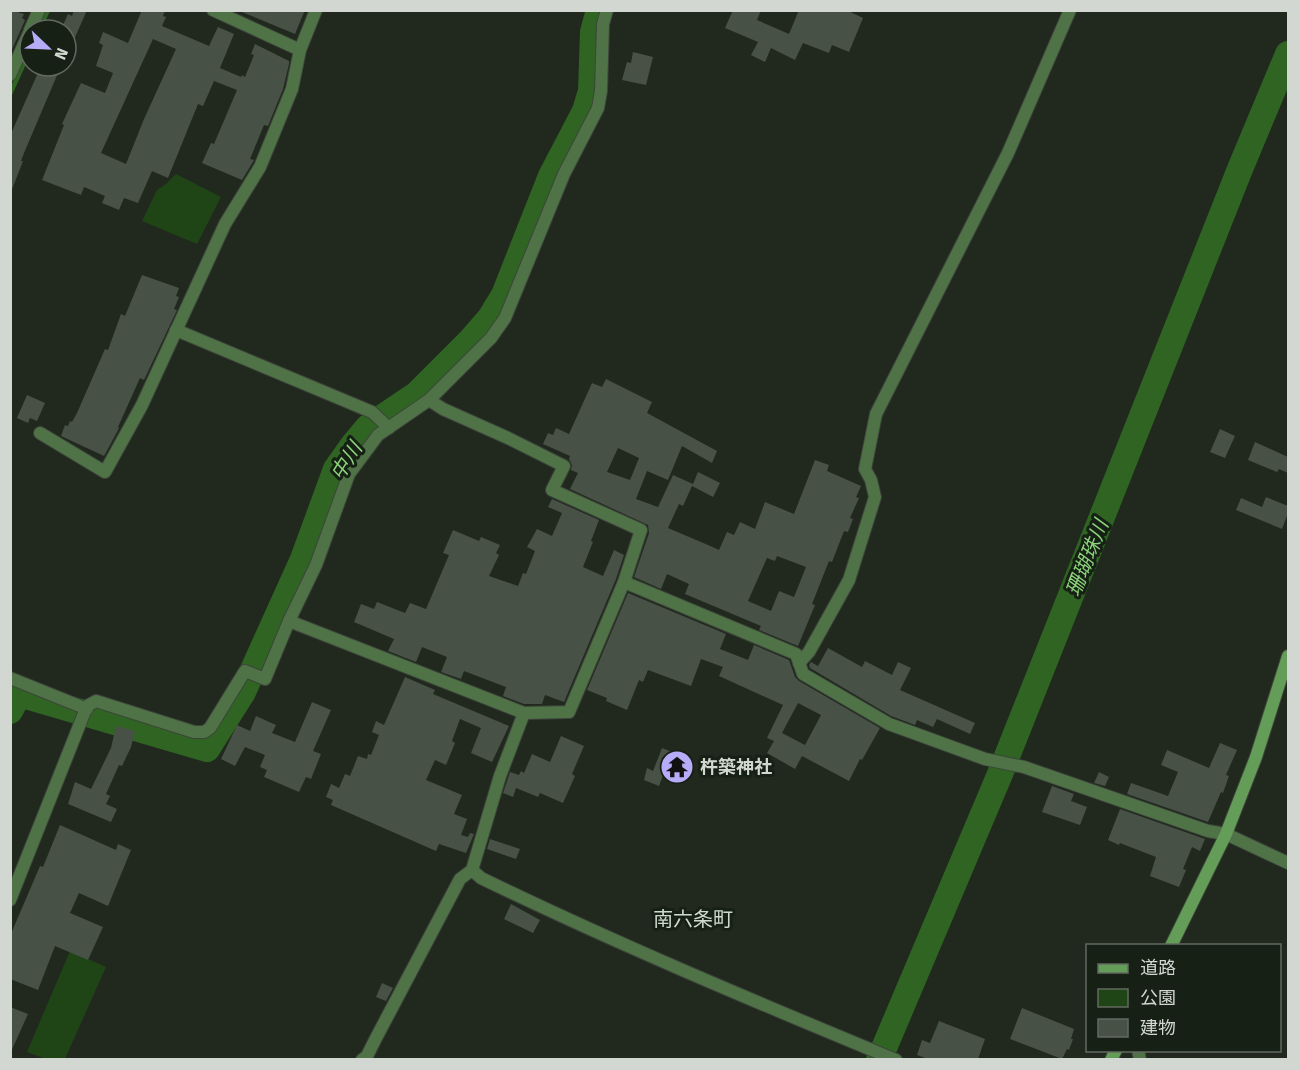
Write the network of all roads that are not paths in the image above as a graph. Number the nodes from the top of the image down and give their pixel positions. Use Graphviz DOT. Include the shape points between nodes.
graph roads {
  1 [pos="213,10"];
  2 [pos="316,10"];
  3 [pos="607,10"];
  4 [pos="1070,10"];
  5 [pos="300,50"];
  6 [pos="18,57"];
  7 [pos="10,75"];
  8 [pos="176,330"];
  9 [pos="429,400"];
  10 [pos="389,428"];
  11 [pos="40,433"];
  12 [pos="624,582"];
  13 [pos="288,621"];
  14 [pos="1288,656"];
  15 [pos="799,663"];
  16 [pos="10,678"];
  17 [pos="87,709"];
  18 [pos="524,713"];
  19 [pos="1226,834"];
  20 [pos="1288,863"];
  21 [pos="472,870"];
  22 [pos="10,900"];
  23 [pos="1171,944"];
  24 [pos="362,1059"];
  25 [pos="896,1059"];
  1 -- 5 [label="street"];
  2 -- 5 [label="street"];
  3 -- 9 [label="street" via="598,108 564,174 505,318 491,338"];
  4 -- 15 [label="street" via="1008,153 876,414 865,469 875,497 849,580"];
  5 -- 8 [label="street" via="292,89 260,167 225,224"];
  6 -- 7 [label="street"];
  8 -- 10 [label="street" via="372,412"];
  8 -- 11 [label="street" via="142,405 105,472"];
  9 -- 10 [label="street"];
  9 -- 12 [label="street" via="564,466 552,490 641,530"];
  10 -- 13 [label="street" via="378,435 349,474 316,565"];
  12 -- 15 [label="street" via="796,654"];
  12 -- 18 [label="street" via="569,712"];
  13 -- 17 [label="street" via="265,679 245,671 204,732 96,701"];
  13 -- 18 [label="street"];
  14 -- 19 [label="street" via="1256,757"];
  15 -- 19 [label="street" via="803,674 889,724 985,759 1024,767"];
  16 -- 17 [label="street"];
  17 -- 22 [label="street"];
  18 -- 21 [label="street"];
  19 -- 20 [label="street"];
  19 -- 23 [label="street"];
  21 -- 24 [label="street" via="460,879"];
  21 -- 25 [label="street" via="549,911 701,979"];
}
